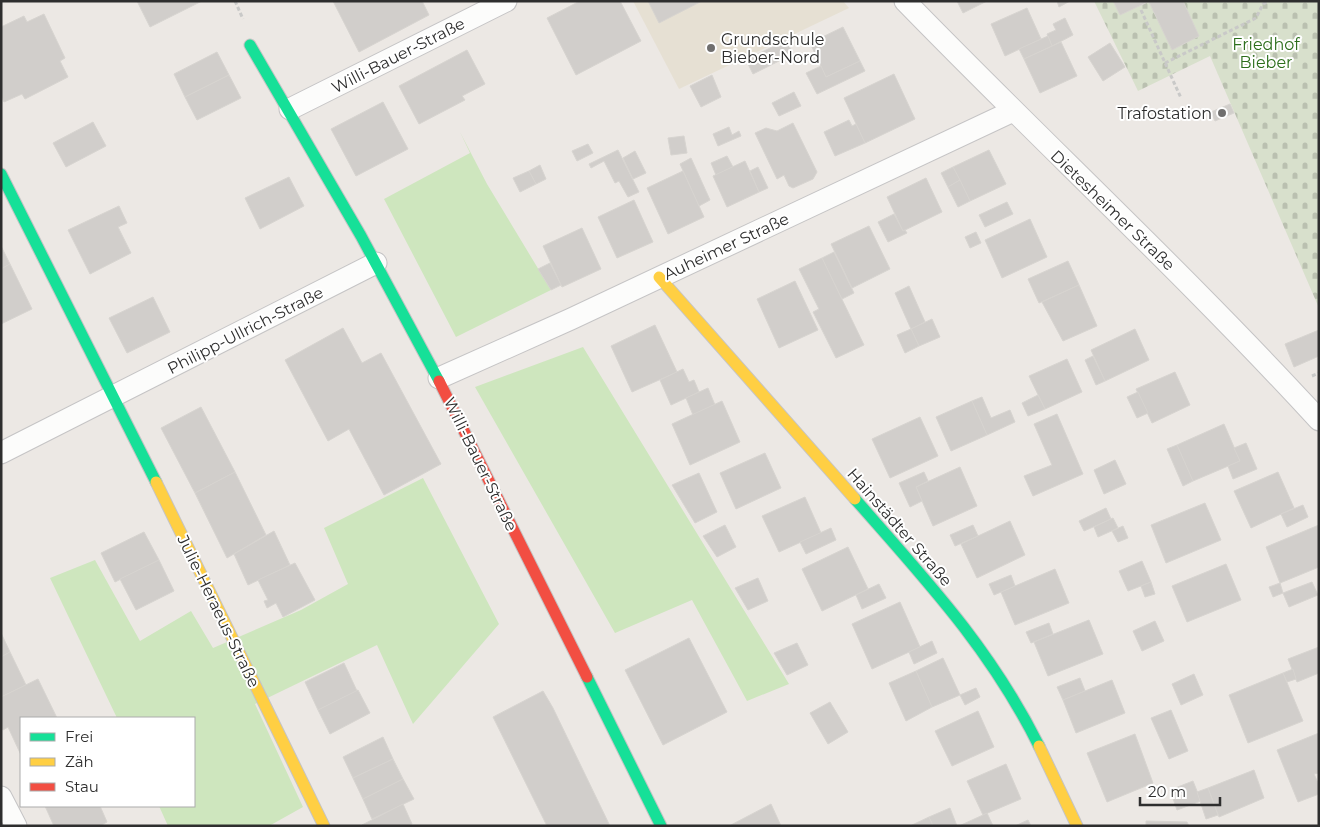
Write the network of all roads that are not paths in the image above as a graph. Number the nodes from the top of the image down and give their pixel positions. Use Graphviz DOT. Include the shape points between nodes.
graph roads {
  1 [pos="506,1"];
  2 [pos="906,1"];
  3 [pos="250,46"];
  4 [pos="290,109"];
  5 [pos="1013,111"];
  6 [pos="1,174"];
  7 [pos="376,263"];
  8 [pos="659,278"];
  9 [pos="438,378"];
  10 [pos="114,397"];
  11 [pos="1319,420"];
  12 [pos="1,453"];
  13 [pos="1,797"];
  14 [pos="16,826"];
  15 [pos="324,826"];
  16 [pos="661,826"];
  17 [pos="1077,826"];
  1 -- 4 [label="street, Willi-Bauer-Straße"];
  2 -- 5 [label="street, Dietesheimer Straße"];
  3 -- 4 [label="street, Willi-Bauer-Straße"];
  4 -- 7 [label="street, Willi-Bauer-Straße"];
  5 -- 8 [label="street, Auheimer Straße"];
  5 -- 11 [label="street, Dietesheimer Straße" via="1167,261"];
  6 -- 10 [label="street"];
  7 -- 9 [label="street, Willi-Bauer-Straße"];
  7 -- 10 [label="street, Philipp-Ullrich-Straße"];
  8 -- 9 [label="street, Auheimer Straße"];
  8 -- 17 [label="street, Hainstädter Straße" via="975,638 1008,690"];
  9 -- 16 [label="street, Willi-Bauer-Straße"];
  10 -- 12 [label="street, Philipp-Ullrich-Straße"];
  10 -- 15 [label="street, Julie-Heraeus-Straße"];
  13 -- 14 [label="street"];
}
